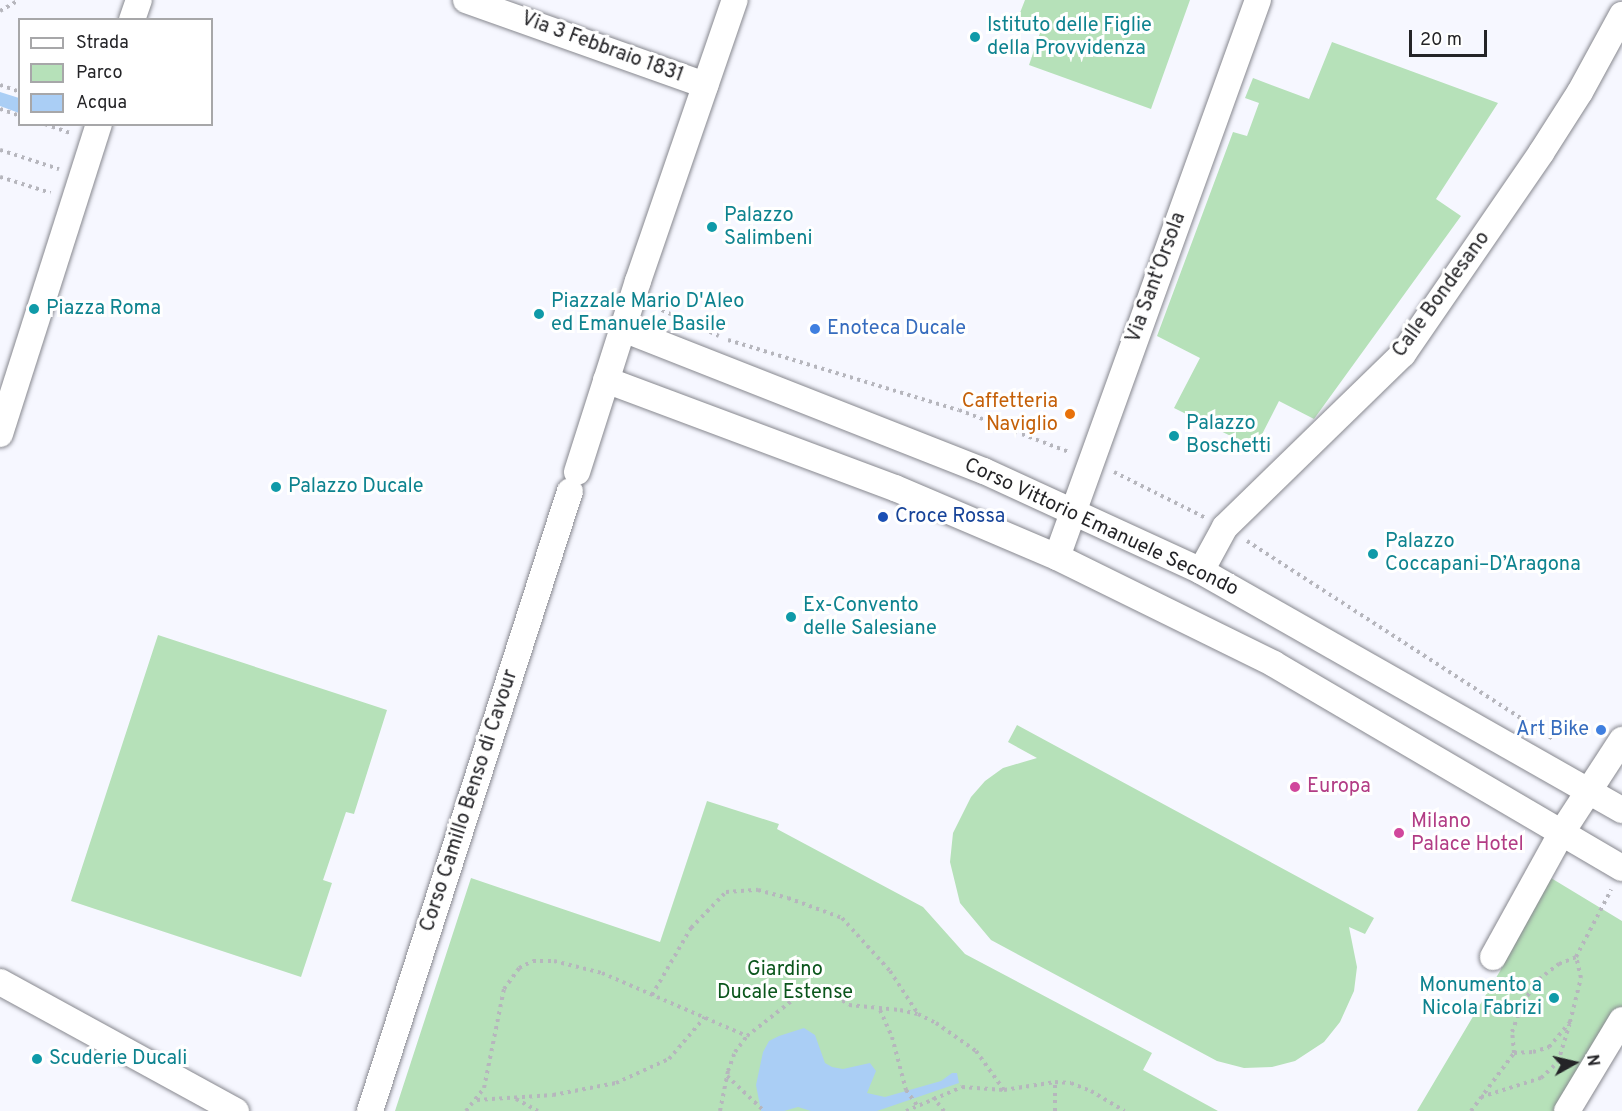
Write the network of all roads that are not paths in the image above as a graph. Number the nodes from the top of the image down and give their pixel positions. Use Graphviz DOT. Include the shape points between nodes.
graph roads {
  1 [pos="139,0"];
  2 [pos="466,0"];
  3 [pos="735,0"];
  4 [pos="1258,0"];
  5 [pos="1622,15"];
  6 [pos="133,18"];
  7 [pos="705,85"];
  8 [pos="98,126"];
  9 [pos="623,329"];
  10 [pos="606,380"];
  11 [pos="0,434"];
  12 [pos="1073,511"];
  13 [pos="1057,557"];
  14 [pos="1201,571"];
  15 [pos="1622,740"];
  16 [pos="1590,790"];
  17 [pos="1622,810"];
  18 [pos="1562,832"];
  19 [pos="1619,874"];
  20 [pos="1493,957"];
  21 [pos="0,982"];
  22 [pos="1622,1020"];
  23 [pos="236,1111"];
  24 [pos="370,1111"];
  25 [pos="1567,1111"];
  1 -- 6 [label="street"];
  2 -- 7 [label="street, Via 3 Febbraio 1831"];
  3 -- 7 [label="street, Corso Camillo Benso di Cavour"];
  4 -- 12 [label="street, Via Sant'Orsola"];
  5 -- 14 [label="street, Calle Bondesano" via="1541,153 1403,354 1225,527"];
  7 -- 9 [label="street, Corso Camillo Benso di Cavour"];
  8 -- 11 [label="street"];
  9 -- 10 [label="street, Corso Camillo Benso di Cavour"];
  9 -- 12 [label="street, Corso Vittorio Emanuele Secondo" via="984,471"];
  10 -- 13 [label="street" via="895,488"];
  10 -- 24 [label="street, Corso Camillo Benso di Cavour"];
  12 -- 13 [label="street, Via Sant'Orsola"];
  12 -- 14 [label="street, Corso Vittorio Emanuele Secondo"];
  13 -- 18 [label="street" via="1274,664"];
  14 -- 16 [label="street, Corso Vittorio Emanuele Secondo"];
  15 -- 16 [label="street"];
  16 -- 17 [label="street, Corso Vittorio Emanuele Secondo"];
  16 -- 18 [label="street"];
  18 -- 19 [label="street"];
  18 -- 20 [label="street"];
  21 -- 23 [label="street"];
  22 -- 25 [label="street"];
}
